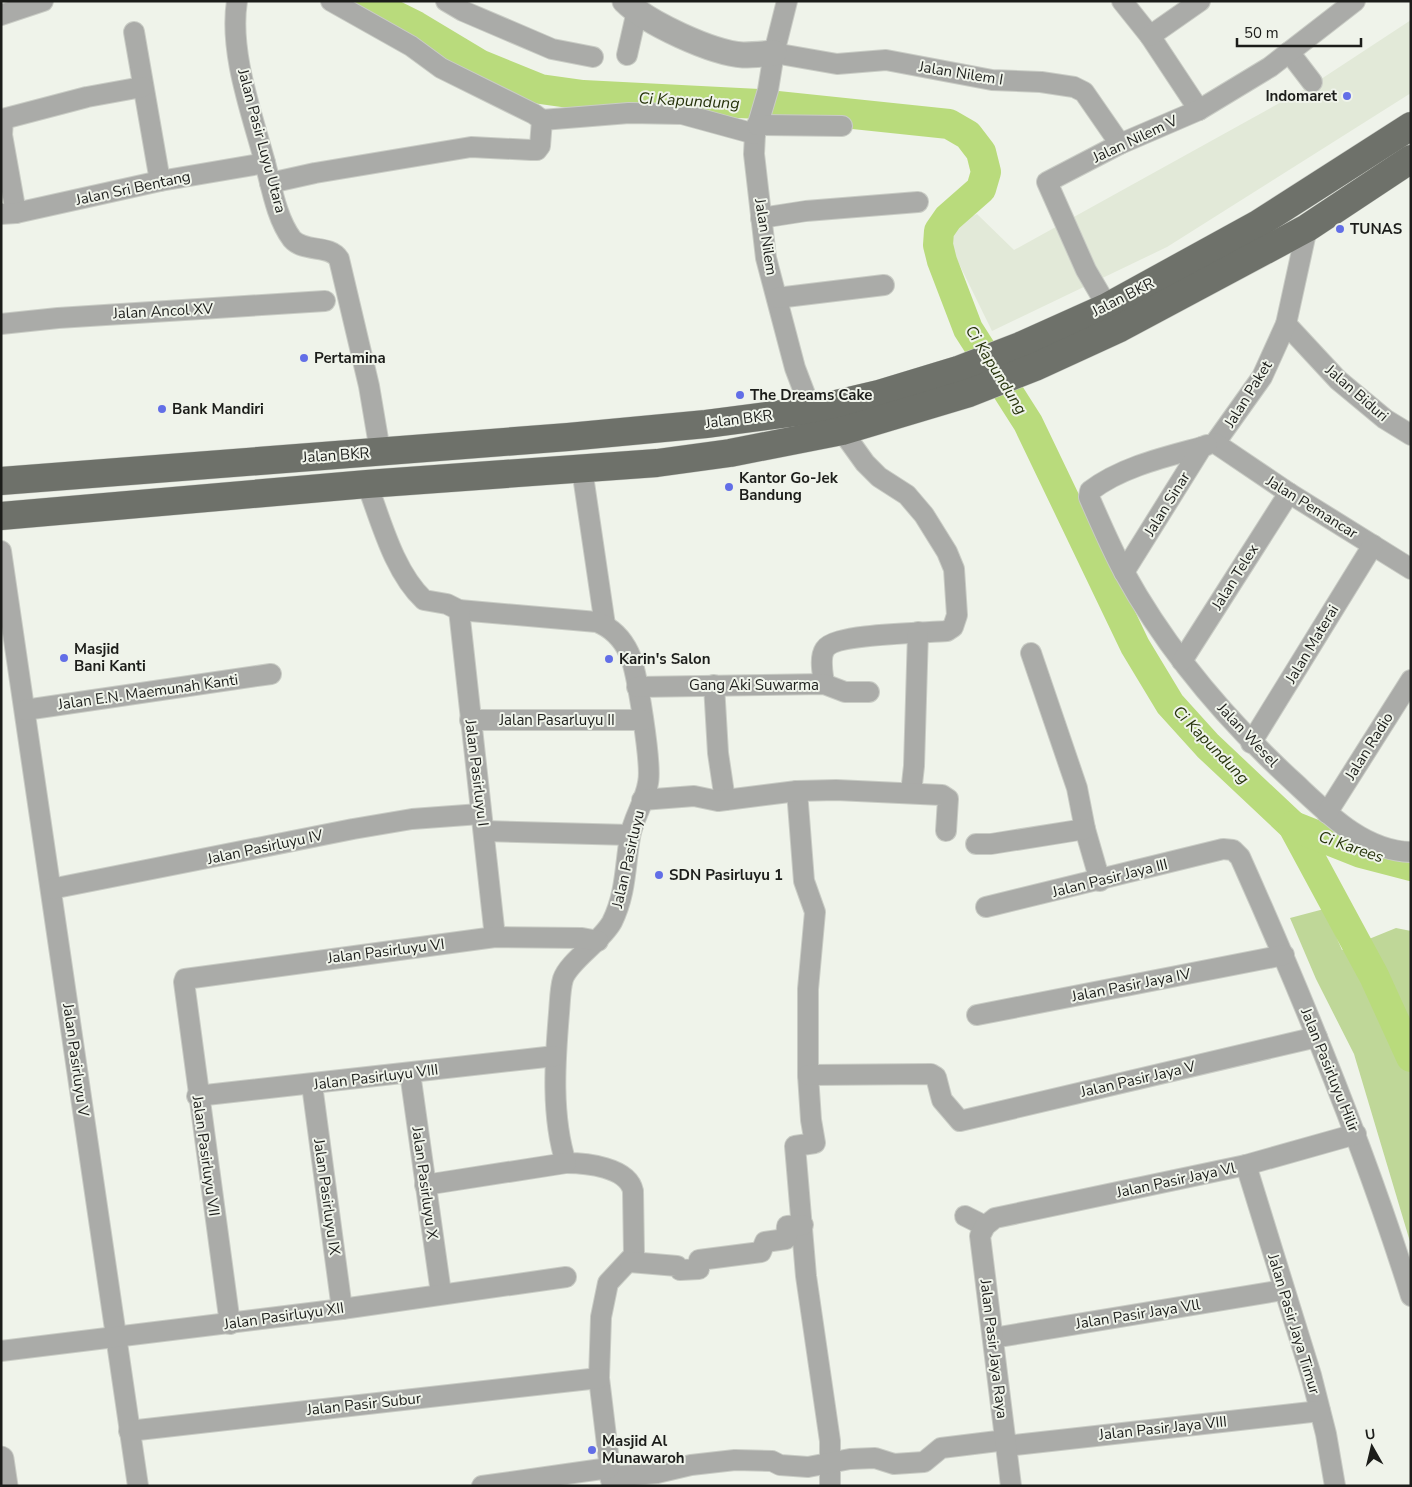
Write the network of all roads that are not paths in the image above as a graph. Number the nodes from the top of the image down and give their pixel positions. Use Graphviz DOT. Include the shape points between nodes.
graph roads {
  1 [pos="43,1"];
  2 [pos="237,1"];
  3 [pos="331,1"];
  4 [pos="446,1"];
  5 [pos="787,1"];
  6 [pos="1122,1"];
  7 [pos="1200,1"];
  8 [pos="1354,1"];
  9 [pos="631,6"];
  10 [pos="1,15"];
  11 [pos="134,32"];
  12 [pos="1150,36"];
  13 [pos="1289,52"];
  14 [pos="774,53"];
  15 [pos="627,55"];
  16 [pos="593,57"];
  17 [pos="1312,82"];
  18 [pos="142,87"];
  19 [pos="1199,110"];
  20 [pos="542,120"];
  21 [pos="756,126"];
  22 [pos="842,126"];
  23 [pos="1411,126"];
  24 [pos="1120,144"];
  25 [pos="1411,159"];
  26 [pos="265,163"];
  27 [pos="160,181"];
  28 [pos="270,183"];
  29 [pos="918,202"];
  30 [pos="9,213"];
  31 [pos="761,218"];
  32 [pos="1307,228"];
  33 [pos="884,285"];
  34 [pos="777,298"];
  35 [pos="325,301"];
  36 [pos="1113,317"];
  37 [pos="1,324"];
  38 [pos="1286,324"];
  39 [pos="964,381"];
  40 [pos="812,410"];
  41 [pos="1408,429"];
  42 [pos="842,431"];
  43 [pos="1209,445"];
  44 [pos="380,451"];
  45 [pos="582,469"];
  46 [pos="1,481"];
  47 [pos="368,484"];
  48 [pos="1289,493"];
  49 [pos="1,516"];
  50 [pos="1373,545"];
  51 [pos="1,551"];
  52 [pos="1411,569"];
  53 [pos="1124,572"];
  54 [pos="459,610"];
  55 [pos="605,625"];
  56 [pos="918,632"];
  57 [pos="1031,653"];
  58 [pos="1182,661"];
  59 [pos="271,674"];
  60 [pos="1411,680"];
  61 [pos="824,684"];
  62 [pos="714,685"];
  63 [pos="637,687"];
  64 [pos="869,692"];
  65 [pos="25,710"];
  66 [pos="470,720"];
  67 [pos="643,720"];
  68 [pos="1251,743"];
  69 [pos="796,791"];
  70 [pos="911,793"];
  71 [pos="642,800"];
  72 [pos="725,800"];
  73 [pos="1327,813"];
  74 [pos="482,822"];
  75 [pos="1085,829"];
  76 [pos="946,831"];
  77 [pos="630,835"];
  78 [pos="976,844"];
  79 [pos="1233,850"];
  80 [pos="1411,852"];
  81 [pos="1100,881"];
  82 [pos="51,890"];
  83 [pos="986,908"];
  84 [pos="495,937"];
  85 [pos="598,941"];
  86 [pos="1284,955"];
  87 [pos="184,988"];
  88 [pos="977,1015"];
  89 [pos="1317,1038"];
  90 [pos="555,1056"];
  91 [pos="410,1073"];
  92 [pos="808,1075"];
  93 [pos="312,1085"];
  94 [pos="197,1096"];
  95 [pos="1356,1134"];
  96 [pos="566,1163"];
  97 [pos="1246,1165"];
  98 [pos="425,1185"];
  99 [pos="965,1216"];
  100 [pos="990,1222"];
  101 [pos="803,1225"];
  102 [pos="630,1262"];
  103 [pos="566,1277"];
  104 [pos="1284,1290"];
  105 [pos="441,1294"];
  106 [pos="1411,1296"];
  107 [pos="342,1309"];
  108 [pos="230,1324"];
  109 [pos="117,1338"];
  110 [pos="993,1338"];
  111 [pos="1,1351"];
  112 [pos="599,1378"];
  113 [pos="1320,1410"];
  114 [pos="129,1431"];
  115 [pos="1006,1443"];
  116 [pos="1,1459"];
  117 [pos="831,1462"];
  118 [pos="610,1477"];
  119 [pos="5,1486"];
  120 [pos="138,1486"];
  121 [pos="482,1486"];
  122 [pos="830,1486"];
  123 [pos="1011,1486"];
  124 [pos="1335,1486"];
  1 -- 10 [label="street"];
  2 -- 26 [label="street, Jalan Pasir Luyu Utara" via="235,29 244,81"];
  3 -- 20 [label="street" via="412,46 441,68 466,78"];
  4 -- 16 [label="street" via="552,48"];
  5 -- 14 [label="street, Jalan Nilem"];
  6 -- 12 [label="street"];
  7 -- 12 [label="street"];
  8 -- 13 [label="street, Jalan Nilem V"];
  9 -- 14 [label="street" via="707,47 743,55"];
  9 -- 15 [label="street"];
  11 -- 18 [label="street"];
  12 -- 19 [label="street"];
  13 -- 17 [label="street"];
  13 -- 19 [label="street, Jalan Nilem V"];
  14 -- 21 [label="street, Jalan Nilem" via="768,90"];
  14 -- 24 [label="street, Jalan Nilem I" via="837,64 886,60 992,80 1041,82 1074,88 1084,92"];
  18 -- 27 [label="street"];
  18 -- 30 [label="street" via="87,97 3,119"];
  19 -- 24 [label="street, Jalan Nilem V"];
  20 -- 21 [label="street" via="629,113 682,114"];
  20 -- 28 [label="street" via="537,150 471,147"];
  21 -- 22 [label="street"];
  21 -- 31 [label="street, Jalan Nilem" via="754,154"];
  23 -- 36 [label="main road, Jalan BKR"];
  24 -- 36 [label="street, Jalan Nilem V" via="1047,184 1086,270"];
  25 -- 32 [label="main road, Jalan BKR"];
  26 -- 27 [label="street, Jalan Sri Bentang"];
  26 -- 28 [label="street, Jalan Pasir Luyu Utara"];
  27 -- 30 [label="street, Jalan Sri Bentang"];
  28 -- 44 [label="street, Jalan Pasir Luyu Utara" via="286,231 295,242 333,252 340,259"];
  29 -- 31 [label="street"];
  31 -- 34 [label="street, Jalan Nilem" via="766,258"];
  32 -- 36 [label="main road, Jalan BKR"];
  32 -- 38 [label="street, Jalan Paket"];
  33 -- 34 [label="street"];
  34 -- 40 [label="street, Jalan Nilem" via="796,368"];
  35 -- 37 [label="street, Jalan Ancol XV"];
  36 -- 39 [label="main road, Jalan BKR"];
  38 -- 41 [label="street, Jalan Biduri" via="1338,380 1385,419"];
  38 -- 43 [label="street, Jalan Paket" via="1262,377"];
  39 -- 40 [label="main road, Jalan BKR" via="879,394"];
  39 -- 42 [label="main road, Jalan BKR"];
  40 -- 44 [label="main road, Jalan BKR" via="588,436"];
  42 -- 45 [label="main road, Jalan BKR" via="730,453"];
  42 -- 56 [label="street" via="864,463 907,495 924,515 954,569 957,615 953,627 947,631"];
  43 -- 48 [label="street, Jalan Pemancar"];
  43 -- 53 [label="street, Jalan Sinar"];
  43 -- 53 [label="street" via="1163,457 1090,491 1089,497"];
  44 -- 46 [label="main road, Jalan BKR"];
  45 -- 47 [label="main road, Jalan BKR"];
  45 -- 55 [label="street"];
  47 -- 49 [label="main road, Jalan BKR"];
  47 -- 54 [label="street" via="386,539 407,579 424,600"];
  48 -- 50 [label="street, Jalan Pemancar"];
  48 -- 58 [label="street, Jalan Telex"];
  50 -- 52 [label="street, Jalan Pemancar"];
  50 -- 68 [label="street, Jalan Materai"];
  51 -- 65 [label="street, Jalan Pasirluyu V"];
  53 -- 58 [label="street, Jalan Wesel"];
  54 -- 55 [label="street"];
  54 -- 66 [label="street, Jalan Pasirluyu I"];
  55 -- 63 [label="street, Jalan Pasirluyu" via="620,638 630,653"];
  56 -- 61 [label="street" via="848,639 830,644 822,655"];
  56 -- 70 [label="street"];
  57 -- 75 [label="street" via="1077,788"];
  58 -- 68 [label="street, Jalan Wesel"];
  59 -- 65 [label="street, Jalan E.N. Maemunah Kanti"];
  60 -- 73 [label="street, Jalan Radio"];
  61 -- 62 [label="street, Gang Aki Suwarma"];
  61 -- 64 [label="street, Gang Aki Suwarma" via="845,692"];
  62 -- 63 [label="street, Gang Aki Suwarma"];
  62 -- 72 [label="street"];
  63 -- 67 [label="street, Jalan Pasirluyu"];
  65 -- 82 [label="street, Jalan Pasirluyu V"];
  66 -- 67 [label="street, Jalan Pasarluyu II"];
  66 -- 74 [label="street, Jalan Pasirluyu I"];
  67 -- 71 [label="street, Jalan Pasirluyu" via="649,782"];
  68 -- 73 [label="street, Jalan Wesel"];
  69 -- 70 [label="street"];
  69 -- 72 [label="street"];
  69 -- 92 [label="street" via="804,881 815,912 808,989"];
  70 -- 76 [label="street" via="942,795 948,799"];
  71 -- 72 [label="street" via="694,796"];
  71 -- 77 [label="street, Jalan Pasirluyu"];
  73 -- 80 [label="street, Jalan Wesel" via="1367,840"];
  74 -- 77 [label="street, Jalan Pasirluyu IV"];
  74 -- 82 [label="street, Jalan Pasirluyu IV" via="412,820 353,829"];
  74 -- 84 [label="street, Jalan Pasirluyu I"];
  75 -- 78 [label="street"];
  75 -- 81 [label="street"];
  77 -- 85 [label="street, Jalan Pasirluyu" via="624,888 611,923"];
  79 -- 81 [label="street, Jalan Pasir Jaya III"];
  79 -- 86 [label="street, Jalan Pasirluyu Hilir" via="1240,857"];
  81 -- 83 [label="street, Jalan Pasir Jaya III"];
  82 -- 109 [label="street, Jalan Pasirluyu V"];
  84 -- 85 [label="street, Jalan Pasirluyu VI"];
  84 -- 87 [label="street, Jalan Pasirluyu VI" via="189,977 185,979"];
  85 -- 90 [label="street, Jalan Pasirluyu" via="569,968 563,979"];
  86 -- 88 [label="street, Jalan Pasir Jaya IV"];
  86 -- 89 [label="street, Jalan Pasirluyu Hilir"];
  87 -- 94 [label="street, Jalan Pasirluyu VII"];
  89 -- 92 [label="street, Jalan Pasir Jaya V" via="960,1121 942,1100 936,1077 932,1074"];
  89 -- 95 [label="street, Jalan Pasirluyu Hilir"];
  90 -- 91 [label="street, Jalan Pasirluyu VIII"];
  90 -- 96 [label="street, Jalan Pasirluyu" via="559,1127"];
  91 -- 93 [label="street, Jalan Pasirluyu VIII"];
  91 -- 98 [label="street, Jalan Pasirluyu X"];
  92 -- 101 [label="street" via="815,1143 795,1146"];
  93 -- 94 [label="street, Jalan Pasirluyu VIII"];
  93 -- 107 [label="street, Jalan Pasirluyu IX"];
  94 -- 108 [label="street, Jalan Pasirluyu VII"];
  95 -- 97 [label="street, Jalan Pasir Jaya Vl"];
  95 -- 106 [label="street, Jalan Pasirluyu Hilir"];
  96 -- 98 [label="street"];
  96 -- 102 [label="street" via="599,1165 629,1181 633,1191 635,1241"];
  97 -- 100 [label="street, Jalan Pasir Jaya Vl"];
  97 -- 104 [label="street, Jalan Pasir Jaya Timur"];
  98 -- 105 [label="street, Jalan Pasirluyu X"];
  99 -- 100 [label="street"];
  100 -- 110 [label="street, Jalan Pasir Jaya Raya" via="980,1236"];
  101 -- 102 [label="street" via="787,1226 786,1238 765,1242 761,1252 699,1260 699,1269 680,1270 677,1266"];
  101 -- 117 [label="street" via="806,1276"];
  102 -- 112 [label="street" via="608,1283 603,1302"];
  103 -- 105 [label="street, Jalan Pasirluyu XII"];
  104 -- 110 [label="street, Jalan Pasir Jaya Vll"];
  104 -- 113 [label="street, Jalan Pasir Jaya Timur"];
  105 -- 107 [label="street, Jalan Pasirluyu XII"];
  107 -- 108 [label="street, Jalan Pasirluyu XII"];
  108 -- 109 [label="street, Jalan Pasirluyu XII"];
  109 -- 111 [label="street, Jalan Pasirluyu XII"];
  109 -- 114 [label="street, Jalan Pasirluyu V"];
  110 -- 115 [label="street, Jalan Pasir Jaya Raya"];
  112 -- 114 [label="street, Jalan Pasir Subur"];
  112 -- 118 [label="street"];
  113 -- 115 [label="street, Jalan Pasir Jaya VIII"];
  113 -- 124 [label="street, Jalan Pasir Jaya Timur"];
  114 -- 120 [label="street, Jalan Pasirluyu V"];
  115 -- 117 [label="street, Jalan Pasir Jaya VIII" via="941,1448 924,1462 894,1464 875,1458"];
  115 -- 123 [label="street, Jalan Pasir Jaya Raya"];
  116 -- 119 [label="street"];
  117 -- 118 [label="street, Jalan Pasir Jaya VIII" via="808,1467 780,1465 772,1461 735,1460"];
  117 -- 122 [label="street"];
  118 -- 121 [label="street, Jalan Pasir Jaya VIII"];
}
